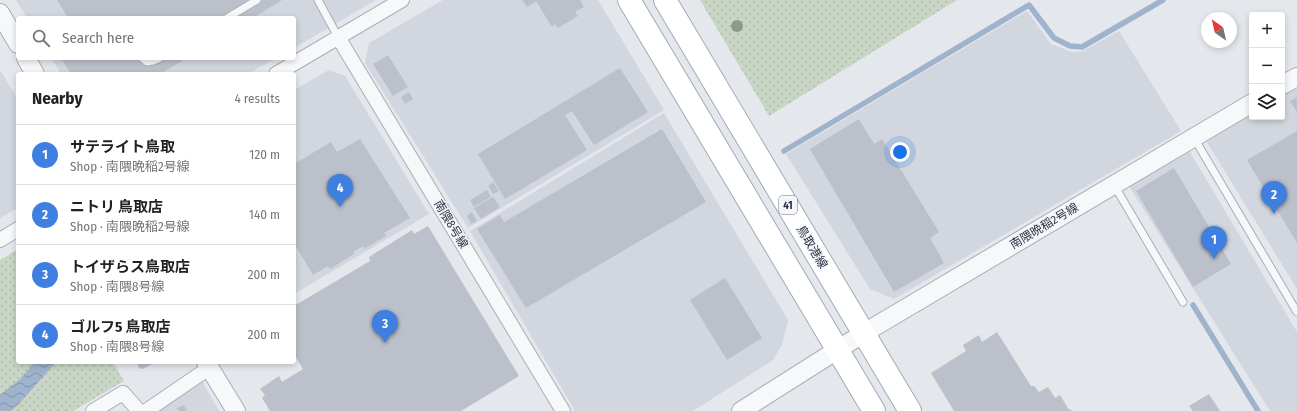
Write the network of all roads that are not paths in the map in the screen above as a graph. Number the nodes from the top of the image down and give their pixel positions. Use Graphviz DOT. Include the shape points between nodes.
graph roads {
  1 [pos="258,0"];
  2 [pos="318,0"];
  3 [pos="402,0"];
  4 [pos="628,0"];
  5 [pos="665,0"];
  6 [pos="0,13"];
  7 [pos="230,16"];
  8 [pos="338,38"];
  9 [pos="16,41"];
  10 [pos="27,60"];
  11 [pos="144,60"];
  12 [pos="155,60"];
  13 [pos="34,72"];
  14 [pos="279,72"];
  15 [pos="1297,77"];
  16 [pos="1285,84"];
  17 [pos="1249,105"];
  18 [pos="1194,138"];
  19 [pos="1114,186"];
  20 [pos="16,230"];
  21 [pos="0,240"];
  22 [pos="1183,302"];
  23 [pos="1297,312"];
  24 [pos="864,333"];
  25 [pos="837,349"];
  26 [pos="208,365"];
  27 [pos="93,411"];
  28 [pos="139,411"];
  29 [pos="146,411"];
  30 [pos="236,411"];
  31 [pos="563,411"];
  32 [pos="741,411"];
  33 [pos="874,411"];
  34 [pos="910,411"];
  1 -- 7 [label="lane"];
  2 -- 8 [label="lane"];
  3 -- 8 [label="street"];
  4 -- 25 [label="main road"];
  5 -- 24 [label="main road, 鳥取港線 / 41"];
  6 -- 9 [label="street"];
  8 -- 14 [label="street"];
  8 -- 31 [label="street, 南隈8号線"];
  10 -- 13 [label="street"];
  11 -- 12 [label="lane"];
  15 -- 16 [label="street"];
  17 -- 18 [label="street, 南隈晩稲2号線"];
  18 -- 19 [label="street, 南隈晩稲2号線"];
  18 -- 23 [label="lane"];
  19 -- 22 [label="lane"];
  19 -- 24 [label="street, 南隈晩稲2号線"];
  20 -- 21 [label="street"];
  24 -- 25 [label="street, 南隈晩稲2号線"];
  24 -- 34 [label="main road, 鳥取港線 / 41"];
  25 -- 32 [label="street, 南隈晩稲2号線"];
  25 -- 33 [label="main road"];
  26 -- 29 [label="street"];
  26 -- 30 [label="street"];
  27 -- 28 [label="street" via="123,393"];
}
